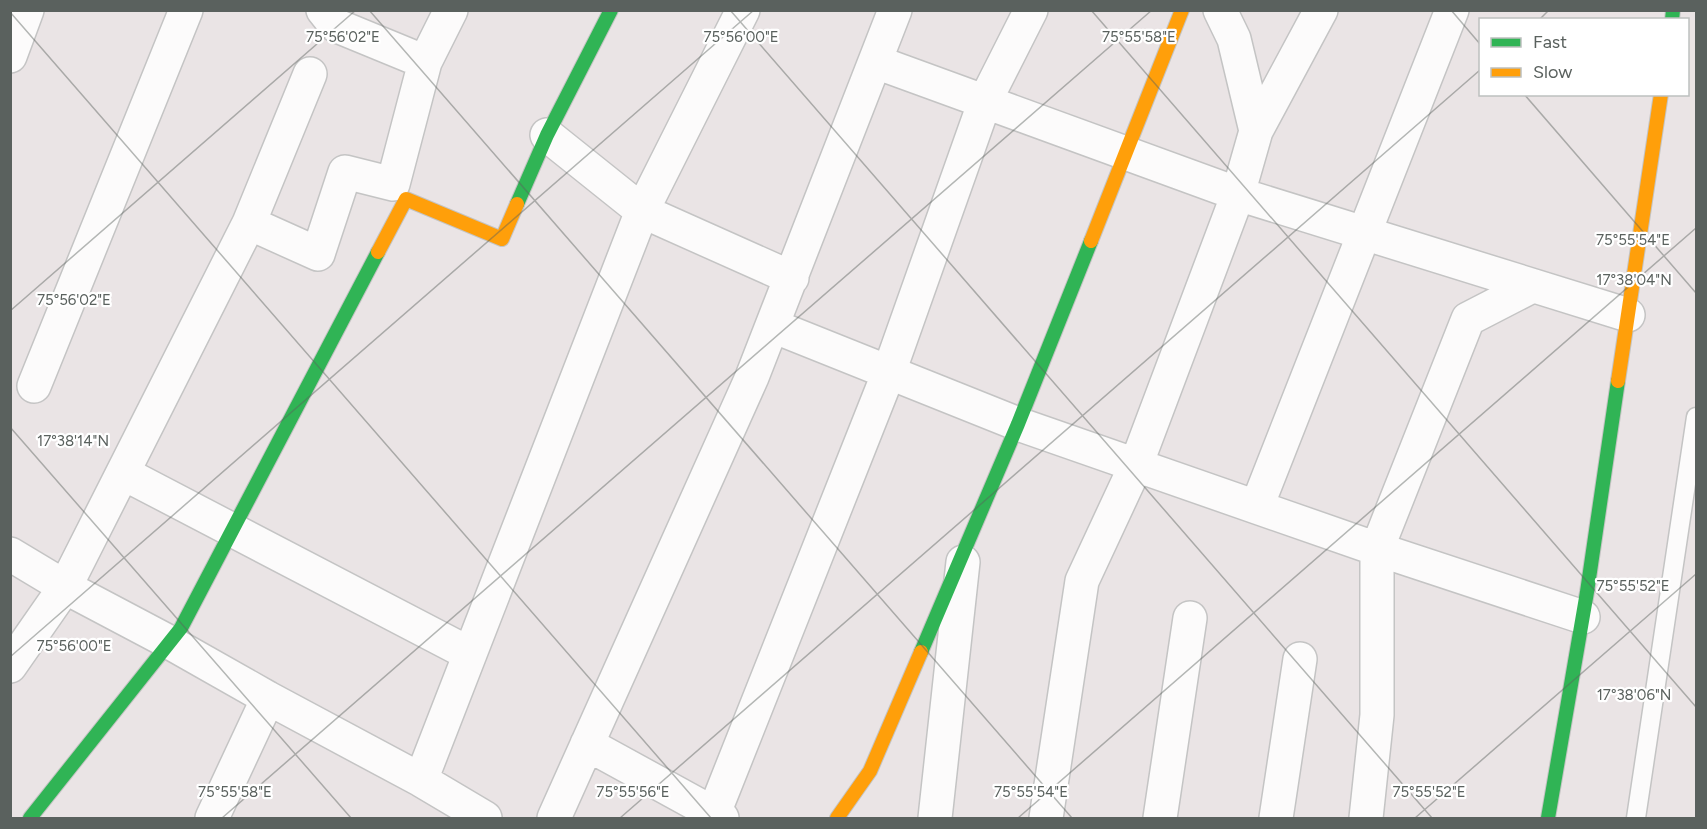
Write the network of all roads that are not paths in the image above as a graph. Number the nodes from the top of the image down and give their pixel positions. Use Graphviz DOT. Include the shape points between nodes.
graph roads {
  1 [pos="27,10"];
  2 [pos="186,10"];
  3 [pos="322,10"];
  4 [pos="452,10"];
  5 [pos="611,10"];
  6 [pos="744,10"];
  7 [pos="895,10"];
  8 [pos="1031,10"];
  9 [pos="1182,10"];
  10 [pos="1220,10"];
  11 [pos="1322,10"];
  12 [pos="1450,11"];
  13 [pos="10,56"];
  14 [pos="425,62"];
  15 [pos="876,62"];
  16 [pos="310,74"];
  17 [pos="1661,96"];
  18 [pos="985,101"];
  19 [pos="1256,131"];
  20 [pos="547,135"];
  21 [pos="1125,153"];
  22 [pos="1238,194"];
  23 [pos="642,211"];
  24 [pos="249,223"];
  25 [pos="1365,235"];
  26 [pos="792,278"];
  27 [pos="1532,286"];
  28 [pos="1628,315"];
  29 [pos="773,326"];
  30 [pos="888,372"];
  31 [pos="34,386"];
  32 [pos="1696,417"];
  33 [pos="1018,424"];
  34 [pos="1136,465"];
  35 [pos="123,473"];
  36 [pos="1257,506"];
  37 [pos="232,530"];
  38 [pos="964,548"];
  39 [pos="1377,549"];
  40 [pos="10,554"];
  41 [pos="65,587"];
  42 [pos="1583,617"];
  43 [pos="1190,618"];
  44 [pos="169,642"];
  45 [pos="470,654"];
  46 [pos="1300,658"];
  47 [pos="10,666"];
  48 [pos="268,698"];
  49 [pos="587,744"];
  50 [pos="421,780"];
  51 [pos="716,817"];
  52 [pos="30,819"];
  53 [pos="212,819"];
  54 [pos="485,819"];
  55 [pos="554,819"];
  56 [pos="837,819"];
  57 [pos="935,819"];
  58 [pos="1046,819"];
  59 [pos="1160,819"];
  60 [pos="1276,819"];
  61 [pos="1366,819"];
  62 [pos="1548,819"];
  63 [pos="1636,819"];
  1 -- 13 [label="street"];
  2 -- 31 [label="street"];
  3 -- 14 [label="street" via="334,26"];
  4 -- 14 [label="street"];
  5 -- 20 [label="street"];
  6 -- 23 [label="street"];
  7 -- 15 [label="street"];
  8 -- 18 [label="street"];
  9 -- 21 [label="street"];
  10 -- 19 [label="street" via="1234,39"];
  11 -- 19 [label="street"];
  12 -- 25 [label="street"];
  14 -- 24 [label="street" via="393,184 345,172 318,255"];
  15 -- 18 [label="street"];
  15 -- 26 [label="street"];
  16 -- 24 [label="street"];
  17 -- 28 [label="street"];
  18 -- 21 [label="street"];
  18 -- 30 [label="street"];
  19 -- 22 [label="street"];
  20 -- 23 [label="street"];
  20 -- 37 [label="street" via="502,239 406,199"];
  21 -- 22 [label="street"];
  21 -- 33 [label="street"];
  22 -- 25 [label="street"];
  22 -- 34 [label="street"];
  23 -- 26 [label="street"];
  23 -- 45 [label="street"];
  24 -- 35 [label="street"];
  25 -- 27 [label="street"];
  25 -- 36 [label="street"];
  26 -- 29 [label="street"];
  27 -- 28 [label="street"];
  27 -- 39 [label="street" via="1468,319"];
  28 -- 42 [label="street"];
  29 -- 30 [label="street"];
  29 -- 49 [label="street"];
  30 -- 33 [label="street"];
  30 -- 51 [label="street"];
  32 -- 63 [label="lane"];
  33 -- 34 [label="street"];
  33 -- 38 [label="street"];
  34 -- 36 [label="street"];
  34 -- 58 [label="street" via="1082,581"];
  35 -- 37 [label="street"];
  35 -- 41 [label="street"];
  36 -- 39 [label="street"];
  37 -- 44 [label="street" via="181,628"];
  37 -- 45 [label="street"];
  38 -- 56 [label="street" via="870,771"];
  38 -- 57 [label="street"];
  39 -- 42 [label="street"];
  39 -- 61 [label="street" via="1377,715"];
  40 -- 41 [label="street"];
  41 -- 44 [label="street"];
  41 -- 47 [label="street"];
  42 -- 62 [label="street"];
  43 -- 59 [label="street"];
  44 -- 48 [label="street"];
  44 -- 52 [label="street"];
  45 -- 50 [label="street"];
  46 -- 60 [label="street"];
  48 -- 50 [label="street"];
  48 -- 53 [label="street"];
  49 -- 51 [label="street"];
  49 -- 55 [label="street"];
  50 -- 54 [label="street"];
}
